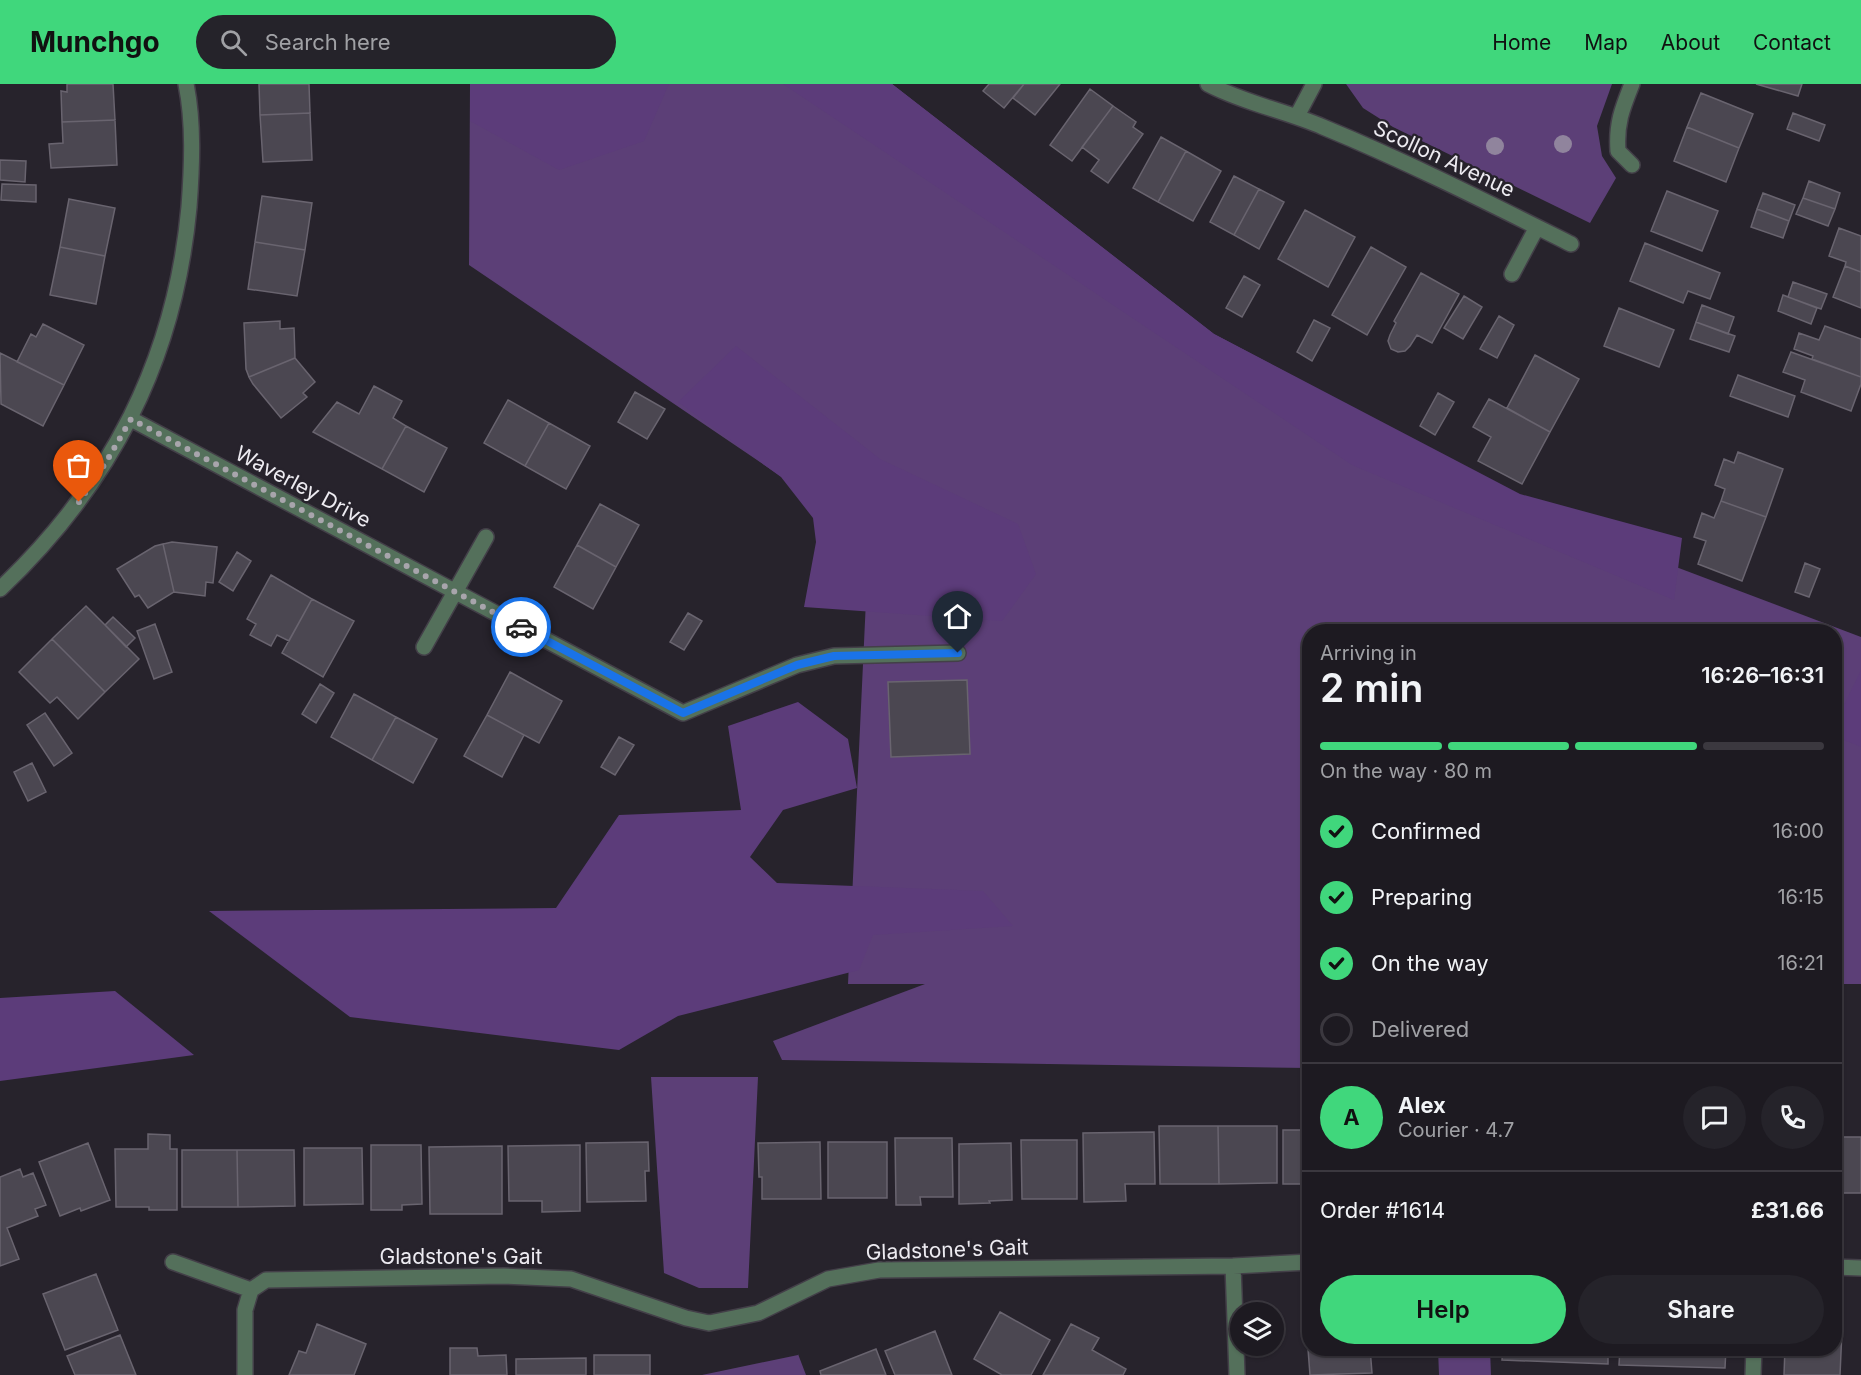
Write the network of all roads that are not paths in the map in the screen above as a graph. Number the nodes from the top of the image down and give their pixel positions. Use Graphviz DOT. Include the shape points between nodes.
graph roads {
  1 [pos="186,84"];
  2 [pos="1208,84"];
  3 [pos="1314,84"];
  4 [pos="1632,84"];
  5 [pos="1297,116"];
  6 [pos="1632,165"];
  7 [pos="1537,227"];
  8 [pos="1571,244"];
  9 [pos="1512,274"];
  10 [pos="131,419"];
  11 [pos="486,537"];
  12 [pos="0,589"];
  13 [pos="455,592"];
  14 [pos="424,647"];
  15 [pos="958,653"];
  16 [pos="173,1262"];
  17 [pos="1302,1262"];
  18 [pos="1233,1266"];
  19 [pos="1842,1267"];
  20 [pos="1861,1268"];
  21 [pos="250,1290"];
  22 [pos="1754,1356"];
  23 [pos="245,1375"];
  24 [pos="1237,1375"];
  25 [pos="1753,1375"];
  1 -- 10 [label="street" via="191,181 186,240 175,299"];
  2 -- 5 [label="street, Scollon Avenue"];
  3 -- 5 [label="street"];
  4 -- 6 [label="street" via="1619,115 1617,133 1618,151"];
  5 -- 7 [label="street, Scollon Avenue" via="1404,161"];
  7 -- 8 [label="street, Scollon Avenue"];
  7 -- 9 [label="street"];
  10 -- 12 [label="street" via="71,513"];
  10 -- 13 [label="street, Waverley Drive"];
  11 -- 13 [label="street"];
  13 -- 14 [label="street"];
  13 -- 15 [label="street, Waverley Drive" via="683,713 797,665 834,656"];
  16 -- 21 [label="street"];
  17 -- 18 [label="street, Gladstone's Gait"];
  18 -- 21 [label="street, Gladstone's Gait" via="879,1270 828,1279 758,1313 709,1323 571,1279 504,1276 266,1280"];
  18 -- 24 [label="street"];
  19 -- 20 [label="street"];
  21 -- 23 [label="street" via="244,1310"];
  22 -- 25 [label="street"];
}
